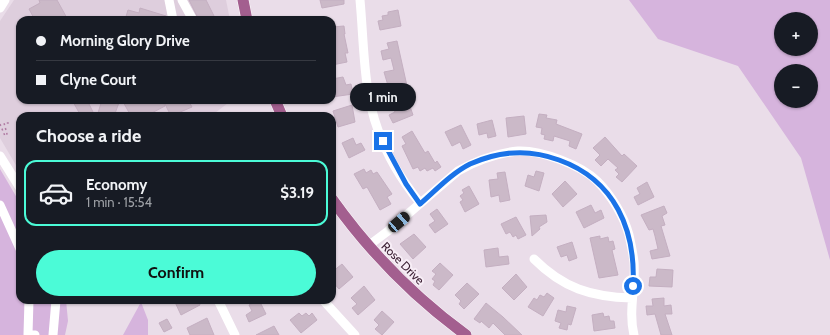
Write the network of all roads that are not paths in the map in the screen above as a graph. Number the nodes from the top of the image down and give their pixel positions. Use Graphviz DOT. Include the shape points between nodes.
graph roads {
  1 [pos="5,0"];
  2 [pos="169,0"];
  3 [pos="182,0"];
  4 [pos="243,0"];
  5 [pos="360,0"];
  6 [pos="0,8"];
  7 [pos="172,16"];
  8 [pos="191,16"];
  9 [pos="246,16"];
  10 [pos="0,156"];
  11 [pos="16,182"];
  12 [pos="336,204"];
  13 [pos="420,204"];
  14 [pos="0,205"];
  15 [pos="16,240"];
  16 [pos="368,246"];
  17 [pos="534,259"];
  18 [pos="632,298"];
  19 [pos="29,304"];
  20 [pos="56,304"];
  21 [pos="220,304"];
  22 [pos="327,304"];
  23 [pos="35,335"];
  24 [pos="54,335"];
  25 [pos="235,335"];
  26 [pos="355,335"];
  27 [pos="466,335"];
  28 [pos="634,335"];
  1 -- 6 [label="street"];
  2 -- 7 [label="street"];
  3 -- 8 [label="street"];
  4 -- 9 [label="main road"];
  5 -- 13 [label="street" via="368,84 378,129 388,152"];
  10 -- 11 [label="street"];
  12 -- 16 [label="main road, Rose Drive"];
  13 -- 16 [label="street"];
  13 -- 18 [label="street" via="464,168 486,158 520,151 545,155 573,165 596,180 620,214 629,235 634,263"];
  14 -- 15 [label="street"];
  16 -- 27 [label="main road, Rose Drive" via="420,297"];
  17 -- 18 [label="street" via="548,273 580,291 614,298"];
  18 -- 28 [label="street"];
  19 -- 23 [label="street" via="28,334"];
  20 -- 24 [label="street"];
  21 -- 25 [label="street"];
  22 -- 26 [label="street"];
}
